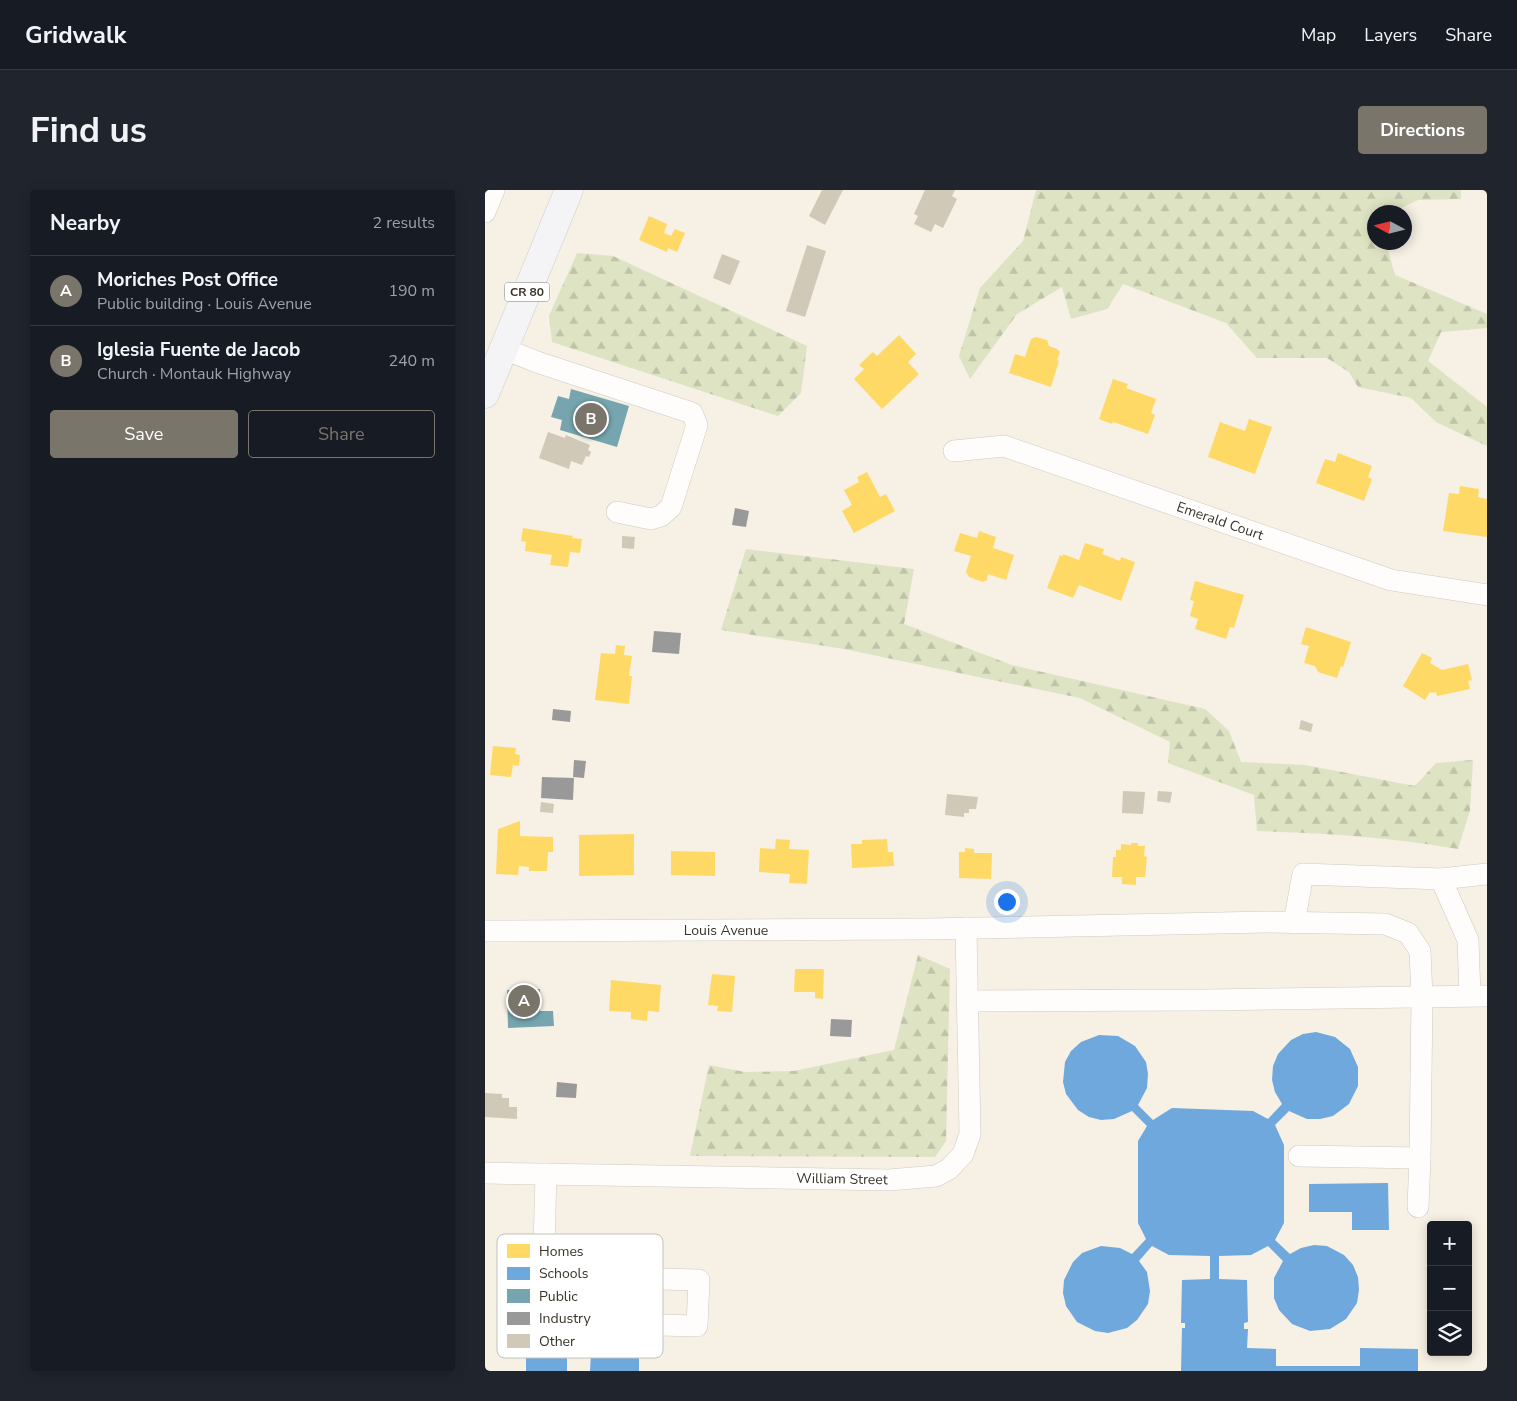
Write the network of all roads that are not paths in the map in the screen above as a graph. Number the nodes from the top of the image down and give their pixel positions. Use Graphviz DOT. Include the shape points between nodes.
graph roads {
  1 [pos="494,190"];
  2 [pos="569,190"];
  3 [pos="485,212"];
  4 [pos="504,349"];
  5 [pos="485,394"];
  6 [pos="954,451"];
  7 [pos="617,512"];
  8 [pos="1487,594"];
  9 [pos="1487,874"];
  10 [pos="1441,879"];
  11 [pos="1294,923"];
  12 [pos="966,928"];
  13 [pos="485,931"];
  14 [pos="1479,996"];
  15 [pos="1422,997"];
  16 [pos="968,1001"];
  17 [pos="1299,1156"];
  18 [pos="1420,1158"];
  19 [pos="485,1173"];
  20 [pos="546,1174"];
  21 [pos="1418,1207"];
  22 [pos="544,1234"];
  23 [pos="663,1279"];
  24 [pos="663,1325"];
  1 -- 3 [label="street"];
  2 -- 4 [label="main road, CR 80"];
  4 -- 5 [label="main road, CR 80"];
  4 -- 7 [label="street" via="692,413 697,425 671,507 661,516 651,519"];
  6 -- 8 [label="street, Emerald Court" via="1004,446 1391,580"];
  9 -- 10 [label="street"];
  10 -- 11 [label="street" via="1303,874"];
  10 -- 14 [label="street" via="1467,940"];
  11 -- 12 [label="street, Louis Avenue"];
  11 -- 15 [label="street, Louis Avenue" via="1385,924 1408,932 1419,952"];
  12 -- 13 [label="street, Louis Avenue"];
  12 -- 16 [label="street, William Street"];
  14 -- 15 [label="street"];
  15 -- 16 [label="street"];
  15 -- 18 [label="street, Louis Avenue"];
  16 -- 20 [label="street, William Street" via="970,1134 963,1154 949,1169 936,1176 889,1180"];
  17 -- 18 [label="street"];
  18 -- 21 [label="street, Louis Avenue"];
  19 -- 20 [label="street, William Street"];
  20 -- 22 [label="street"];
  23 -- 24 [label="street" via="699,1280 697,1326"];
}
